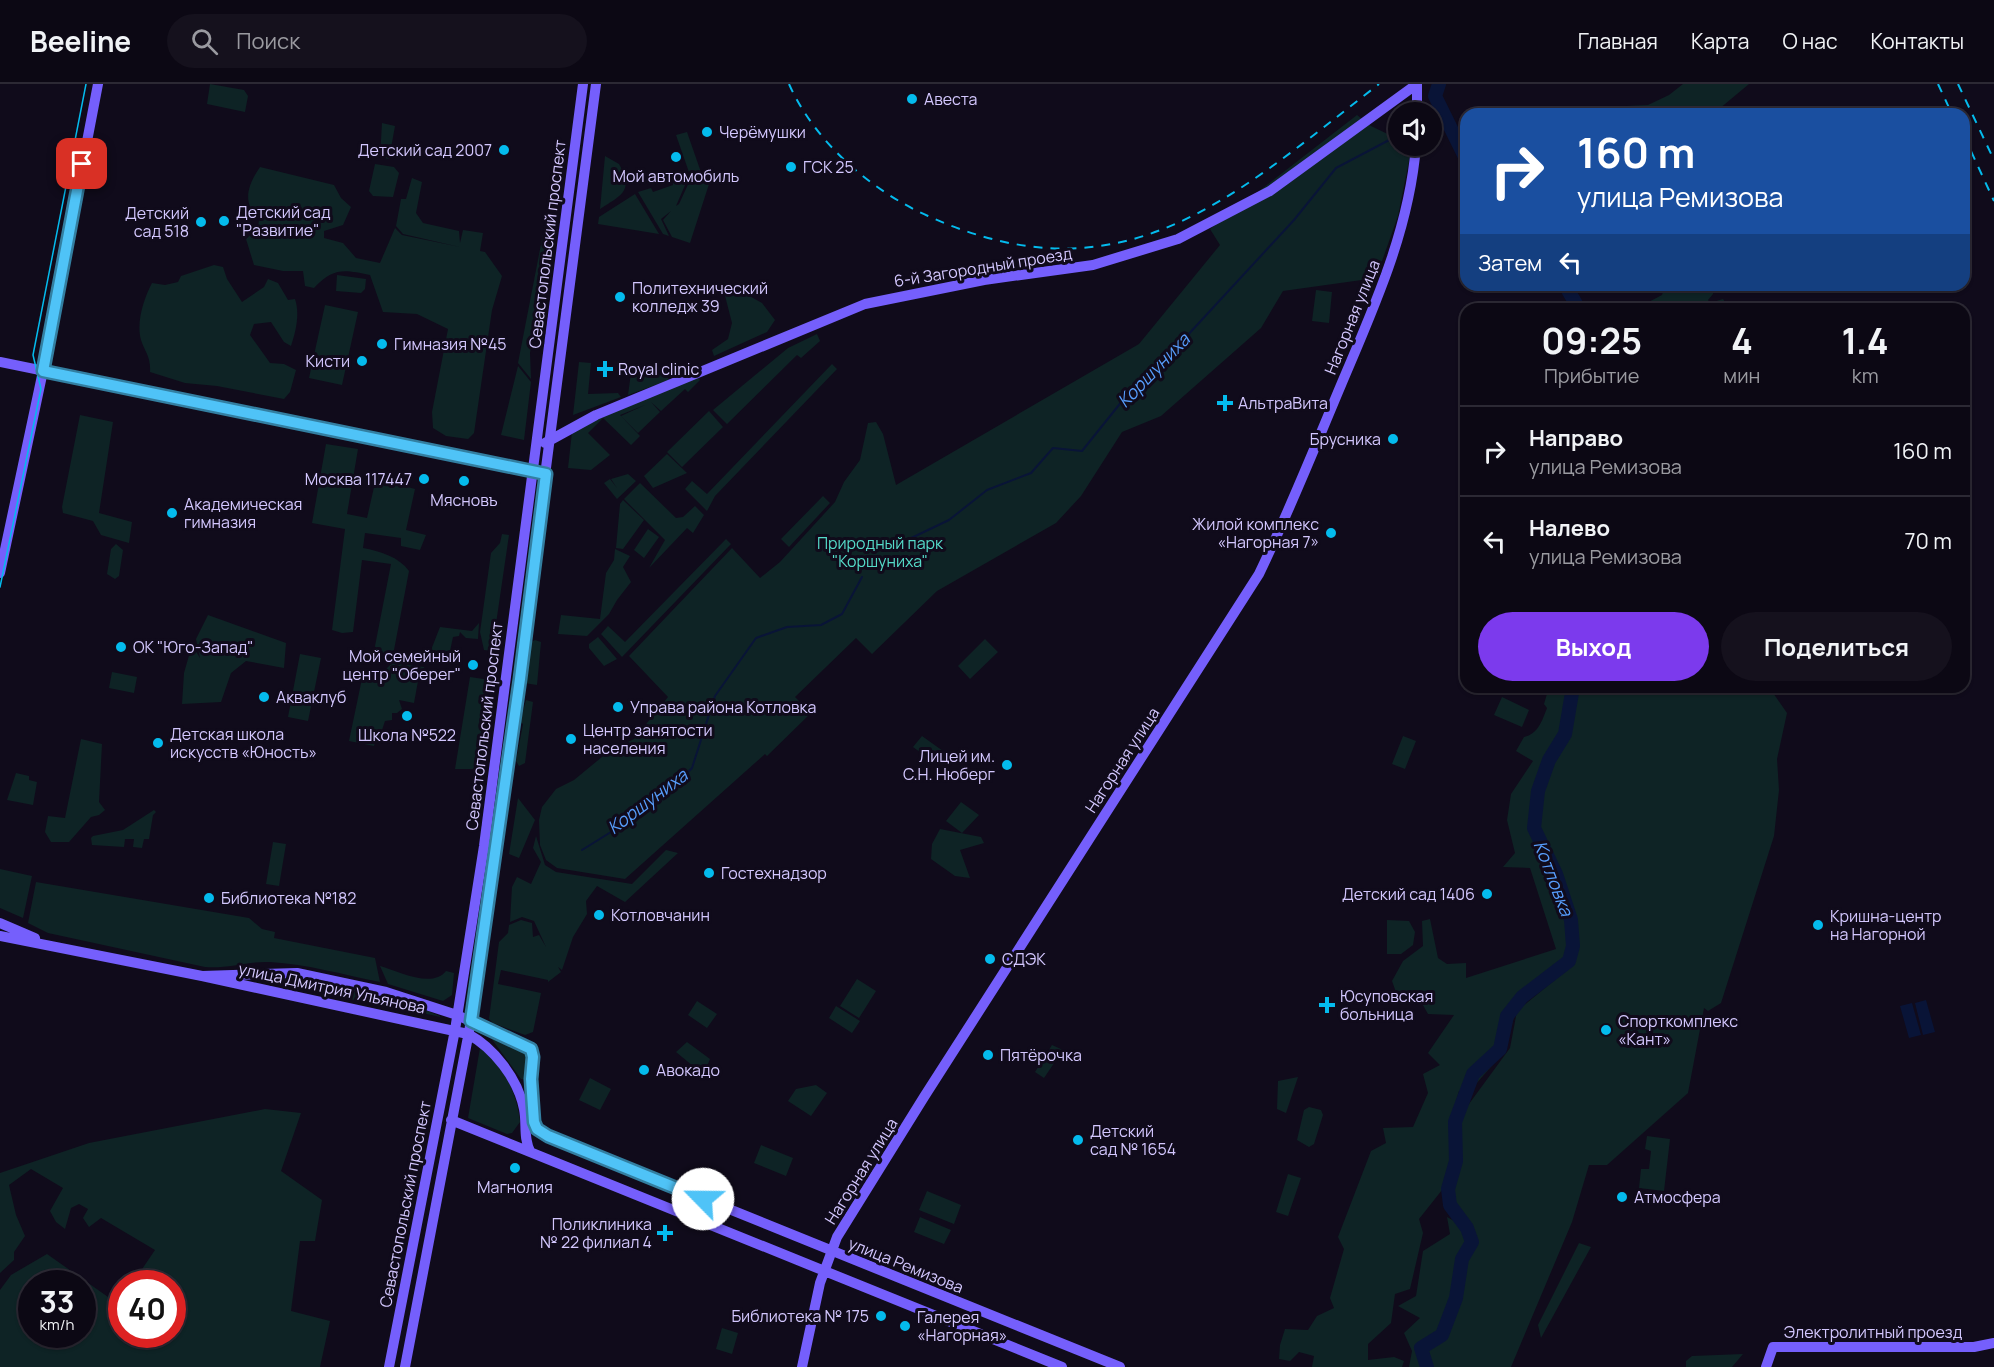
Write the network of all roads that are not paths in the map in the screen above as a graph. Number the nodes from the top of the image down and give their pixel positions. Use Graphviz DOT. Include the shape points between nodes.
graph roads {
  1 [pos="98,84"];
  2 [pos="583,84"];
  3 [pos="596,84"];
  4 [pos="1417,84"];
  5 [pos="1417,102"];
  6 [pos="1415,156"];
  7 [pos="0,362"];
  8 [pos="43,371"];
  9 [pos="549,440"];
  10 [pos="535,450"];
  11 [pos="533,471"];
  12 [pos="546,474"];
  13 [pos="0,573"];
  14 [pos="0,923"];
  15 [pos="0,936"];
  16 [pos="58,947"];
  17 [pos="202,976"];
  18 [pos="457,1016"];
  19 [pos="471,1021"];
  20 [pos="455,1030"];
  21 [pos="468,1034"];
  22 [pos="531,1079"];
  23 [pos="513,1080"];
  24 [pos="451,1120"];
  25 [pos="524,1124"];
  26 [pos="548,1136"];
  27 [pos="501,1140"];
  28 [pos="530,1151"];
  29 [pos="831,1250"];
  30 [pos="824,1270"];
  31 [pos="1994,1343"];
  32 [pos="1974,1347"];
  33 [pos="1994,1350"];
  34 [pos="389,1367"];
  35 [pos="405,1367"];
  36 [pos="802,1367"];
  37 [pos="1062,1367"];
  38 [pos="1120,1367"];
  39 [pos="1766,1367"];
  1 -- 8 [label="street"];
  2 -- 10 [label="street, Севастопольский проспект"];
  3 -- 9 [label="street, Севастопольский проспект"];
  4 -- 5 [label="street"];
  4 -- 9 [label="street, 6-й Загородный проезд" via="1270,191 1178,239 1093,265 984,280 865,304 596,415"];
  6 -- 29 [label="street, Нагорная улица" via="1404,224 1383,285 1295,498 1259,574 924,1097"];
  7 -- 8 [label="street"];
  8 -- 11 [label="street"];
  8 -- 13 [label="street"];
  9 -- 10 [label="street, 6-й Загородный проезд"];
  9 -- 12 [label="street, Севастопольский проспект"];
  10 -- 11 [label="street, Севастопольский проспект"];
  11 -- 12 [label="street"];
  11 -- 18 [label="street, Севастопольский проспект" via="495,770"];
  12 -- 19 [label="street, Севастопольский проспект"];
  14 -- 16 [label="street, улица Дмитрия Ульянова"];
  15 -- 16 [label="street, улица Дмитрия Ульянова"];
  16 -- 17 [label="street, улица Дмитрия Ульянова"];
  17 -- 18 [label="street, улица Дмитрия Ульянова" via="297,973 386,992"];
  17 -- 20 [label="street, улица Дмитрия Ульянова"];
  18 -- 19 [label="street"];
  18 -- 20 [label="street, Севастопольский проспект"];
  19 -- 21 [label="street, Севастопольский проспект"];
  19 -- 22 [label="street" via="531,1049"];
  20 -- 21 [label="street"];
  20 -- 34 [label="street, Севастопольский проспект"];
  21 -- 23 [label="street" via="489,1049"];
  21 -- 24 [label="street, Севастопольский проспект"];
  22 -- 23 [label="street" via="523,1086"];
  22 -- 26 [label="street" via="534,1122"];
  23 -- 25 [label="street" via="523,1105"];
  24 -- 27 [label="street"];
  24 -- 35 [label="street, Севастопольский проспект"];
  25 -- 27 [label="street"];
  25 -- 28 [label="street"];
  26 -- 28 [label="street" via="537,1137"];
  26 -- 29 [label="street, улица Ремизова"];
  27 -- 28 [label="street"];
  28 -- 30 [label="street"];
  29 -- 30 [label="street, Нагорная улица"];
  29 -- 38 [label="street, улица Ремизова"];
  30 -- 36 [label="street, Нагорная улица"];
  30 -- 37 [label="street"];
  31 -- 32 [label="street, Электролитный проезд"];
  32 -- 33 [label="street"];
  32 -- 39 [label="street, Электролитный проезд" via="1773,1347"];
}
